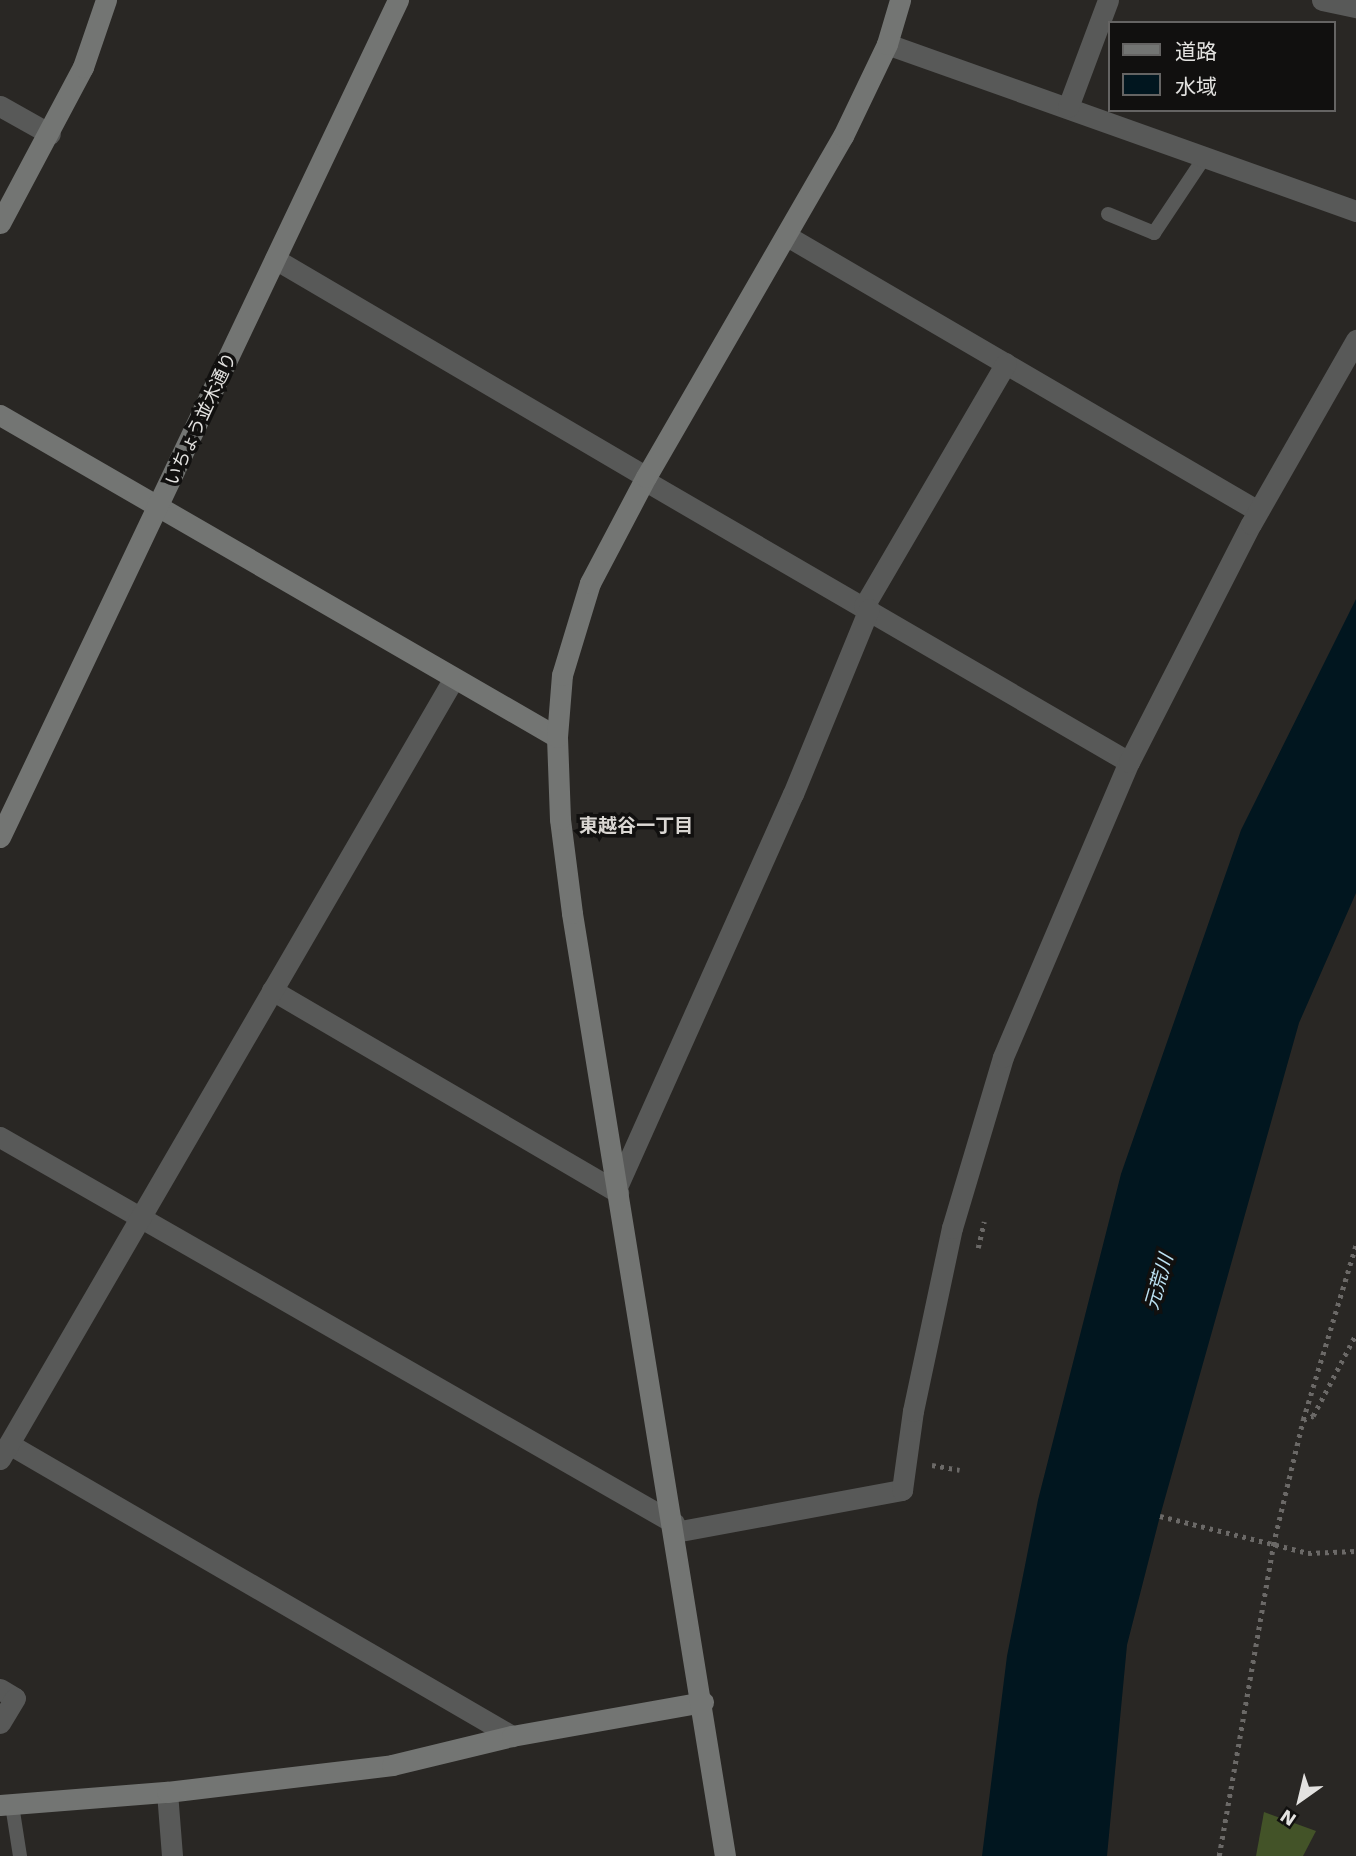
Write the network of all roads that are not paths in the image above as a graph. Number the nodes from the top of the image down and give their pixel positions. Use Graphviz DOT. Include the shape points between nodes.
graph roads {
  1 [pos="106,0"];
  2 [pos="398,0"];
  3 [pos="900,0"];
  4 [pos="1108,0"];
  5 [pos="1322,0"];
  6 [pos="1356,7"];
  7 [pos="887,44"];
  8 [pos="0,106"];
  9 [pos="1068,107"];
  10 [pos="50,134"];
  11 [pos="1204,158"];
  12 [pos="1356,211"];
  13 [pos="1108,214"];
  14 [pos="0,223"];
  15 [pos="787,236"];
  16 [pos="275,259"];
  17 [pos="1356,340"];
  18 [pos="1006,363"];
  19 [pos="0,415"];
  20 [pos="645,479"];
  21 [pos="160,508"];
  22 [pos="1258,511"];
  23 [pos="867,607"];
  24 [pos="454,678"];
  25 [pos="557,737"];
  26 [pos="1129,762"];
  27 [pos="0,837"];
  28 [pos="272,990"];
  29 [pos="0,1137"];
  30 [pos="618,1189"];
  31 [pos="141,1217"];
  32 [pos="4,1452"];
  33 [pos="674,1527"];
  34 [pos="0,1689"];
  35 [pos="703,1702"];
  36 [pos="0,1723"];
  37 [pos="512,1736"];
  38 [pos="167,1792"];
  39 [pos="6,1805"];
  40 [pos="20,1856"];
  41 [pos="172,1856"];
  42 [pos="725,1856"];
  1 -- 10 [label="street" via="83,67"];
  2 -- 16 [label="street, いちょう並木通り"];
  3 -- 7 [label="street"];
  4 -- 9 [label="street"];
  5 -- 6 [label="street"];
  7 -- 9 [label="street"];
  7 -- 15 [label="street"];
  8 -- 10 [label="street"];
  9 -- 11 [label="street"];
  10 -- 14 [label="street"];
  11 -- 12 [label="street"];
  11 -- 13 [label="lane" via="1154,233"];
  15 -- 18 [label="street"];
  15 -- 20 [label="street"];
  16 -- 20 [label="street"];
  16 -- 21 [label="street, いちょう並木通り"];
  17 -- 22 [label="street"];
  18 -- 22 [label="street"];
  18 -- 23 [label="street"];
  19 -- 21 [label="street"];
  20 -- 23 [label="street"];
  20 -- 25 [label="street" via="590,583 574,628 562,675"];
  21 -- 24 [label="street"];
  21 -- 27 [label="street, いちょう並木通り"];
  22 -- 26 [label="street"];
  23 -- 26 [label="street"];
  23 -- 30 [label="street" via="726,947"];
  24 -- 25 [label="street"];
  24 -- 28 [label="street"];
  25 -- 30 [label="street" via="559,819"];
  26 -- 33 [label="street" via="1053,931 1003,1057 926,1347 902,1490"];
  28 -- 30 [label="street"];
  28 -- 31 [label="street"];
  29 -- 31 [label="street"];
  30 -- 33 [label="street"];
  31 -- 32 [label="street"];
  31 -- 33 [label="street"];
  32 -- 37 [label="street"];
  33 -- 35 [label="street"];
  34 -- 36 [label="street" via="15,1698"];
  35 -- 37 [label="street"];
  35 -- 42 [label="street"];
  37 -- 38 [label="street" via="391,1765"];
  38 -- 39 [label="street"];
  38 -- 41 [label="street"];
  39 -- 40 [label="lane"];
}
